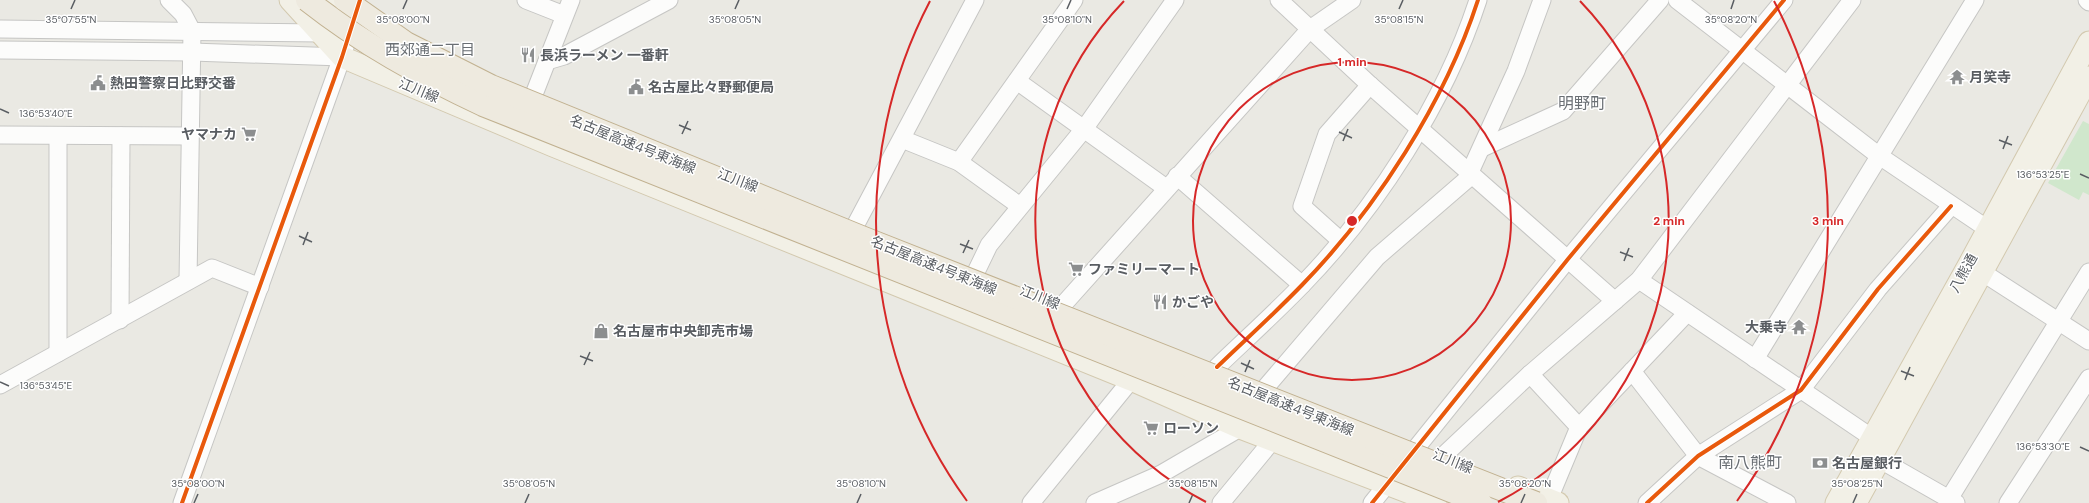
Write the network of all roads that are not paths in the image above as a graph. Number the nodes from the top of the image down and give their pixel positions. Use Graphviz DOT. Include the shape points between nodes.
graph roads {
  1 [pos="169,0"];
  2 [pos="290,0"];
  3 [pos="307,0"];
  4 [pos="330,0"];
  5 [pos="345,0"];
  6 [pos="360,0"];
  7 [pos="526,0"];
  8 [pos="1074,0"];
  9 [pos="1175,0"];
  10 [pos="1278,0"];
  11 [pos="1352,0"];
  12 [pos="1478,0"];
  13 [pos="1542,0"];
  14 [pos="1660,0"];
  15 [pos="1677,0"];
  16 [pos="1784,0"];
  17 [pos="1852,0"];
  18 [pos="1975,0"];
  19 [pos="973,1"];
  20 [pos="664,2"];
  21 [pos="568,8"];
  22 [pos="352,24"];
  23 [pos="0,29"];
  24 [pos="1310,29"];
  25 [pos="192,31"];
  26 [pos="322,33"];
  27 [pos="2089,42"];
  28 [pos="0,50"];
  29 [pos="1742,51"];
  30 [pos="192,52"];
  31 [pos="342,57"];
  32 [pos="547,61"];
  33 [pos="2089,77"];
  34 [pos="1017,81"];
  35 [pos="1370,85"];
  36 [pos="1786,86"];
  37 [pos="531,102"];
  38 [pos="1420,128"];
  39 [pos="1084,129"];
  40 [pos="0,135"];
  41 [pos="58,136"];
  42 [pos="121,136"];
  43 [pos="190,136"];
  44 [pos="902,139"];
  45 [pos="1482,148"];
  46 [pos="1878,155"];
  47 [pos="959,162"];
  48 [pos="1471,173"];
  49 [pos="1172,182"];
  50 [pos="1020,206"];
  51 [pos="1951,206"];
  52 [pos="856,224"];
  53 [pos="1994,234"];
  54 [pos="1341,241"];
  55 [pos="1568,259"];
  56 [pos="1976,268"];
  57 [pos="976,272"];
  58 [pos="2089,272"];
  59 [pos="1639,280"];
  60 [pos="188,281"];
  61 [pos="1302,285"];
  62 [pos="260,287"];
  63 [pos="1615,301"];
  64 [pos="1062,306"];
  65 [pos="1687,313"];
  66 [pos="120,320"];
  67 [pos="2060,322"];
  68 [pos="2089,340"];
  69 [pos="58,353"];
  70 [pos="1755,358"];
  71 [pos="1217,368"];
  72 [pos="1632,371"];
  73 [pos="1530,374"];
  74 [pos="2089,378"];
  75 [pos="1131,380"];
  76 [pos="0,385"];
  77 [pos="1266,387"];
  78 [pos="1801,390"];
  79 [pos="1579,427"];
  80 [pos="1240,428"];
  81 [pos="1871,437"];
  82 [pos="1272,441"];
  83 [pos="1416,446"];
  84 [pos="1698,456"];
  85 [pos="1442,457"];
  86 [pos="1880,459"];
  87 [pos="1387,485"];
  88 [pos="1953,501"];
  89 [pos="1548,502"];
  90 [pos="182,503"];
  91 [pos="1031,503"];
  92 [pos="1095,503"];
  93 [pos="1220,503"];
  94 [pos="1372,503"];
  95 [pos="1436,503"];
  96 [pos="1481,503"];
  97 [pos="1647,503"];
  98 [pos="1787,503"];
  99 [pos="1836,503"];
  100 [pos="1856,503"];
  101 [pos="2008,503"];
  1 -- 25 [label="street" via="182,14"];
  2 -- 26 [label="main road, 江川線"];
  3 -- 96 [label="highway, 名古屋高速4号東海線, bridge" via="395,61 483,104"];
  4 -- 22 [label="main road, 江川線"];
  5 -- 89 [label="highway, 名古屋高速4号東海線, bridge" via="406,43 491,86 857,235"];
  6 -- 22 [label="street"];
  7 -- 21 [label="street"];
  8 -- 34 [label="street"];
  9 -- 39 [label="street"];
  10 -- 24 [label="street"];
  11 -- 24 [label="street"];
  12 -- 38 [label="street" via="1451,73"];
  13 -- 45 [label="street" via="1516,71"];
  14 -- 45 [label="street" via="1563,111"];
  15 -- 29 [label="street"];
  16 -- 29 [label="street"];
  17 -- 36 [label="street"];
  18 -- 46 [label="street"];
  19 -- 44 [label="street"];
  20 -- 32 [label="street" via="564,56"];
  21 -- 32 [label="street"];
  22 -- 26 [label="street"];
  22 -- 31 [label="street"];
  22 -- 37 [label="main road, 江川線"];
  23 -- 25 [label="street"];
  24 -- 35 [label="street"];
  24 -- 49 [label="street"];
  25 -- 26 [label="street"];
  25 -- 30 [label="street"];
  26 -- 31 [label="main road, 江川線"];
  27 -- 53 [label="main road, 八熊通"];
  28 -- 30 [label="street"];
  29 -- 36 [label="street"];
  29 -- 55 [label="street"];
  30 -- 31 [label="street"];
  30 -- 43 [label="street"];
  31 -- 62 [label="street"];
  31 -- 75 [label="main road, 江川線" via="553,146"];
  32 -- 37 [label="street"];
  33 -- 53 [label="main road, 八熊通"];
  34 -- 39 [label="street"];
  34 -- 47 [label="street"];
  35 -- 38 [label="street"];
  35 -- 54 [label="street" via="1328,134 1302,206"];
  36 -- 46 [label="street"];
  36 -- 59 [label="street"];
  37 -- 52 [label="main road, 江川線"];
  38 -- 48 [label="street"];
  38 -- 54 [label="street" via="1373,200"];
  39 -- 49 [label="street"];
  39 -- 50 [label="street"];
  40 -- 41 [label="street"];
  41 -- 42 [label="street"];
  41 -- 69 [label="street"];
  42 -- 43 [label="street"];
  42 -- 66 [label="street"];
  43 -- 60 [label="street"];
  44 -- 47 [label="street"];
  44 -- 52 [label="street"];
  45 -- 48 [label="street"];
  46 -- 51 [label="street"];
  46 -- 70 [label="street"];
  47 -- 50 [label="street"];
  48 -- 55 [label="street"];
  48 -- 77 [label="street" via="1377,257"];
  49 -- 61 [label="street"];
  49 -- 64 [label="street"];
  50 -- 57 [label="street" via="989,245"];
  51 -- 53 [label="street"];
  51 -- 78 [label="street" via="1878,288"];
  52 -- 57 [label="main road, 江川線"];
  53 -- 56 [label="main road, 八熊通"];
  54 -- 61 [label="street"];
  55 -- 63 [label="street"];
  55 -- 83 [label="street"];
  56 -- 67 [label="street"];
  56 -- 81 [label="main road, 八熊通"];
  56 -- 86 [label="main road, 八熊通"];
  57 -- 64 [label="main road, 江川線"];
  58 -- 67 [label="street"];
  59 -- 63 [label="street"];
  59 -- 65 [label="street"];
  60 -- 62 [label="street" via="212,268"];
  60 -- 66 [label="street"];
  61 -- 71 [label="street"];
  62 -- 90 [label="street"];
  63 -- 73 [label="street"];
  64 -- 71 [label="main road, 江川線"];
  65 -- 70 [label="street"];
  65 -- 72 [label="street"];
  66 -- 69 [label="street"];
  67 -- 68 [label="street"];
  67 -- 88 [label="street"];
  69 -- 76 [label="street"];
  70 -- 78 [label="street"];
  71 -- 77 [label="main road, 江川線"];
  72 -- 79 [label="street"];
  72 -- 84 [label="street"];
  73 -- 79 [label="street"];
  73 -- 85 [label="street"];
  74 -- 101 [label="street"];
  75 -- 80 [label="main road, 江川線"];
  75 -- 91 [label="street"];
  77 -- 83 [label="main road, 江川線"];
  78 -- 81 [label="street"];
  78 -- 84 [label="street"];
  79 -- 89 [label="street"];
  80 -- 82 [label="main road, 江川線"];
  80 -- 92 [label="street" via="1161,474"];
  81 -- 99 [label="main road, 八熊通"];
  82 -- 87 [label="main road, 江川線"];
  82 -- 93 [label="street"];
  83 -- 85 [label="main road, 江川線"];
  83 -- 87 [label="street"];
  84 -- 97 [label="street"];
  84 -- 98 [label="street"];
  85 -- 89 [label="main road, 江川線"];
  86 -- 88 [label="street"];
  86 -- 100 [label="main road, 八熊通"];
  87 -- 94 [label="street"];
  87 -- 95 [label="main road, 江川線"];
}
